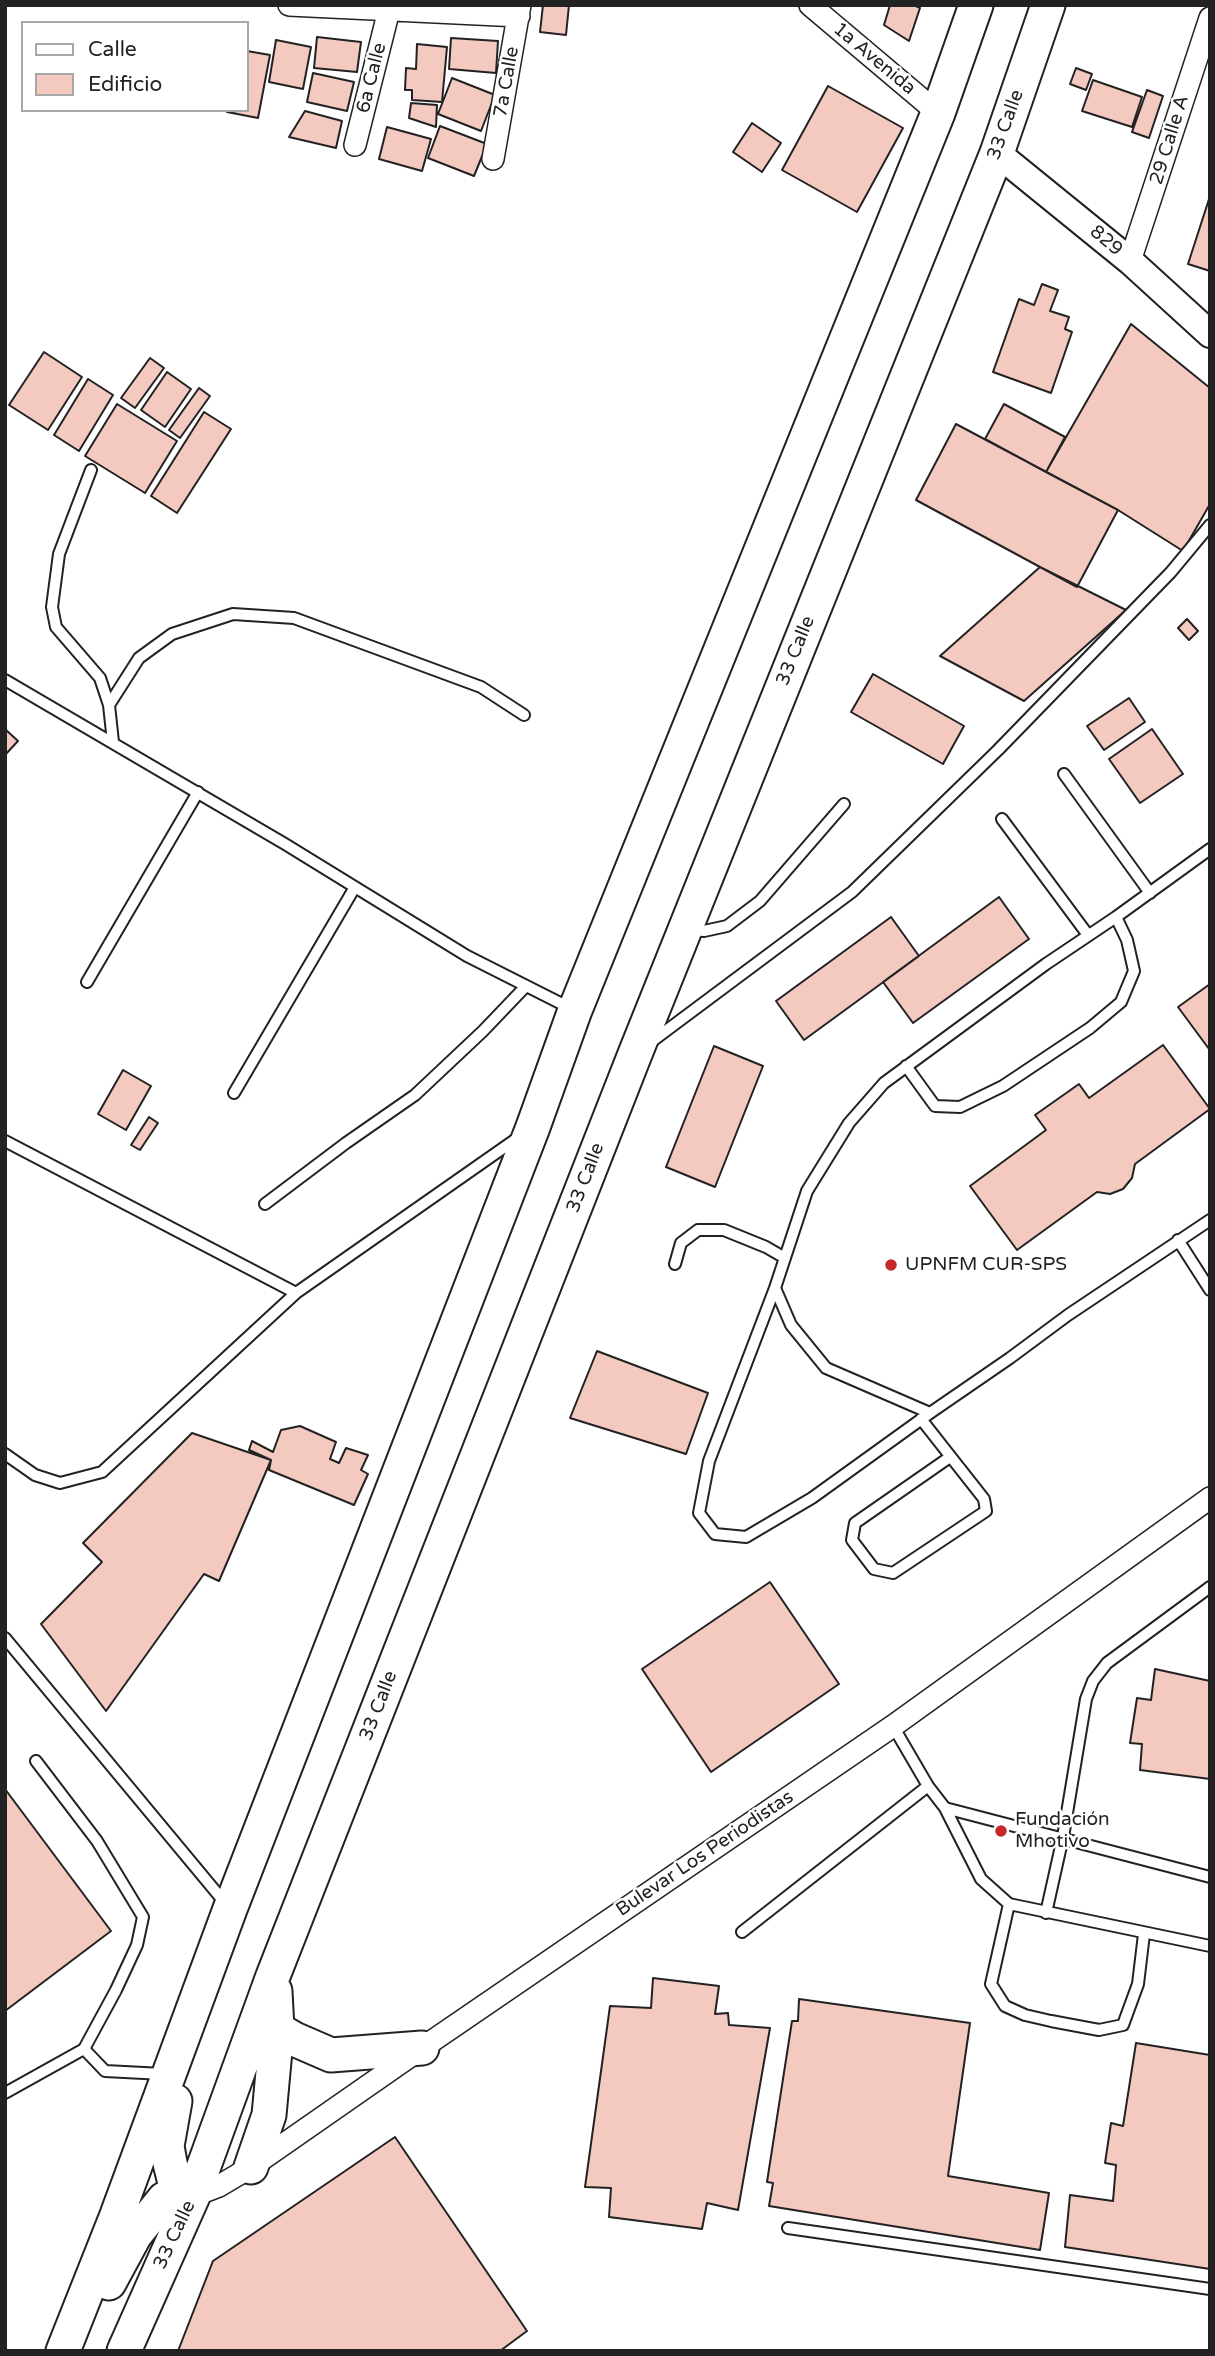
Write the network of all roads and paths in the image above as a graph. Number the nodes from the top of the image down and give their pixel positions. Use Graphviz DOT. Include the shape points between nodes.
graph roads {
  1 [pos="289,5"];
  2 [pos="810,5"];
  3 [pos="976,5"];
  4 [pos="1048,5"];
  5 [pos="389,10"];
  6 [pos="519,11"];
  7 [pos="1210,18"];
  8 [pos="1202,66"];
  9 [pos="938,113"];
  10 [pos="355,145"];
  11 [pos="997,153"];
  12 [pos="493,159"];
  13 [pos="1130,261"];
  14 [pos="1210,334"];
  15 [pos="91,470"];
  16 [pos="1210,525"];
  17 [pos="5,680"];
  18 [pos="109,705"];
  19 [pos="524,715"];
  20 [pos="113,742"];
  21 [pos="1064,774"];
  22 [pos="198,792"];
  23 [pos="844,804"];
  24 [pos="1002,819"];
  25 [pos="1210,849"];
  26 [pos="355,887"];
  27 [pos="1150,893"];
  28 [pos="1116,917"];
  29 [pos="684,929"];
  30 [pos="1088,935"];
  31 [pos="87,982"];
  32 [pos="526,986"];
  33 [pos="575,1010"];
  34 [pos="635,1054"];
  35 [pos="906,1066"];
  36 [pos="234,1093"];
  37 [pos="533,1127"];
  38 [pos="5,1141"];
  39 [pos="265,1204"];
  40 [pos="1210,1220"];
  41 [pos="1178,1240"];
  42 [pos="785,1258"];
  43 [pos="675,1264"];
  44 [pos="775,1288"];
  45 [pos="1210,1290"];
  46 [pos="296,1293"];
  47 [pos="925,1416"];
  48 [pos="5,1454"];
  49 [pos="950,1457"];
  50 [pos="1210,1498"];
  51 [pos="1210,1587"];
  52 [pos="5,1638"];
  53 [pos="893,1726"];
  54 [pos="36,1761"];
  55 [pos="928,1786"];
  56 [pos="945,1808"];
  57 [pos="1063,1837"];
  58 [pos="1210,1877"];
  59 [pos="1009,1904"];
  60 [pos="230,1909"];
  61 [pos="1046,1913"];
  62 [pos="741,1932"];
  63 [pos="1144,1934"];
  64 [pos="1210,1947"];
  65 [pos="273,1976"];
  66 [pos="277,2029"];
  67 [pos="422,2048"];
  68 [pos="84,2049"];
  69 [pos="176,2074"];
  70 [pos="5,2093"];
  71 [pos="251,2167"];
  72 [pos="193,2196"];
  73 [pos="788,2228"];
  74 [pos="1210,2290"];
  75 [pos="63,2351"];
  76 [pos="78,2351"];
  77 [pos="124,2351"];
  1 -- 5 [label="street"];
  2 -- 9 [label="street, 1a Avenida"];
  3 -- 9 [label="main road"];
  4 -- 11 [label="main road, 33 Calle"];
  5 -- 6 [label="street"];
  5 -- 10 [label="street, 6a Calle"];
  6 -- 12 [label="street, 7a Calle"];
  7 -- 8 [label="street, 29 Calle A"];
  8 -- 13 [label="street, 29 Calle A"];
  9 -- 33 [label="main road"];
  11 -- 13 [label="street, 829"];
  11 -- 29 [label="main road, 33 Calle"];
  13 -- 14 [label="street, 829"];
  15 -- 18 [label="lane" via="59,554 52,607 56,627 100,678"];
  16 -- 34 [label="lane" via="1171,572 1008,740 852,892"];
  17 -- 20 [label="lane"];
  18 -- 19 [label="lane" via="139,658 172,634 233,614 294,618 481,687"];
  18 -- 20 [label="lane"];
  20 -- 22 [label="lane"];
  21 -- 27 [label="lane"];
  22 -- 26 [label="lane"];
  22 -- 31 [label="lane"];
  23 -- 29 [label="lane" via="760,901 727,926"];
  24 -- 30 [label="lane"];
  25 -- 27 [label="lane"];
  26 -- 32 [label="lane" via="467,956"];
  26 -- 36 [label="lane"];
  27 -- 28 [label="lane"];
  28 -- 30 [label="lane"];
  28 -- 35 [label="lane" via="1134,971 1121,1002 1090,1028 1003,1086 960,1107 935,1106"];
  29 -- 34 [label="main road, 33 Calle"];
  30 -- 35 [label="lane"];
  32 -- 33 [label="lane"];
  32 -- 39 [label="lane" via="415,1095"];
  33 -- 37 [label="main road"];
  34 -- 65 [label="main road, 33 Calle"];
  35 -- 42 [label="lane" via="884,1083 849,1123 807,1191"];
  37 -- 46 [label="lane"];
  37 -- 60 [label="main road"];
  38 -- 46 [label="lane"];
  40 -- 41 [label="lane"];
  41 -- 45 [label="lane"];
  41 -- 47 [label="lane"];
  42 -- 43 [label="lane" via="724,1230 698,1230 681,1244"];
  42 -- 44 [label="lane"];
  44 -- 47 [label="lane" via="791,1325 826,1368"];
  44 -- 47 [label="lane" via="709,1461 699,1513 715,1534 746,1537 812,1498"];
  46 -- 48 [label="lane" via="102,1472 60,1483 35,1475"];
  47 -- 49 [label="lane"];
  49 -- 49 [label="lane" via="855,1523 852,1540 874,1569 894,1573 986,1511 984,1499"];
  50 -- 53 [label="street, Bulevar Los Periodistas"];
  51 -- 57 [label="lane" via="1107,1663 1093,1681"];
  52 -- 60 [label="lane"];
  53 -- 55 [label="lane"];
  53 -- 67 [label="street, Bulevar Los Periodistas"];
  54 -- 68 [label="lane" via="97,1841 143,1917 116,1990"];
  55 -- 56 [label="lane"];
  55 -- 62 [label="lane"];
  56 -- 57 [label="lane"];
  56 -- 59 [label="lane" via="981,1879"];
  57 -- 58 [label="lane"];
  57 -- 61 [label="lane"];
  59 -- 61 [label="lane"];
  59 -- 63 [label="lane" via="991,1984 1005,2006 1051,2021 1099,2030 1123,2025 1138,1984"];
  60 -- 69 [label="main road"];
  61 -- 63 [label="lane"];
  63 -- 64 [label="lane"];
  65 -- 66 [label="main road"];
  65 -- 72 [label="main road, 33 Calle"];
  66 -- 67 [label="main road" via="331,2055"];
  66 -- 71 [label="main road" via="269,2115"];
  67 -- 71 [label="street, Bulevar Los Periodistas"];
  68 -- 69 [label="lane" via="105,2071"];
  68 -- 70 [label="lane"];
  69 -- 72 [label="main road" via="167,2146 174,2179"];
  69 -- 75 [label="main road"];
  71 -- 72 [label="street, Bulevar Los Periodistas"];
  72 -- 76 [label="main road" via="174,2194 164,2199 135,2235"];
  72 -- 77 [label="main road, 33 Calle"];
  73 -- 74 [label="lane"];
}
